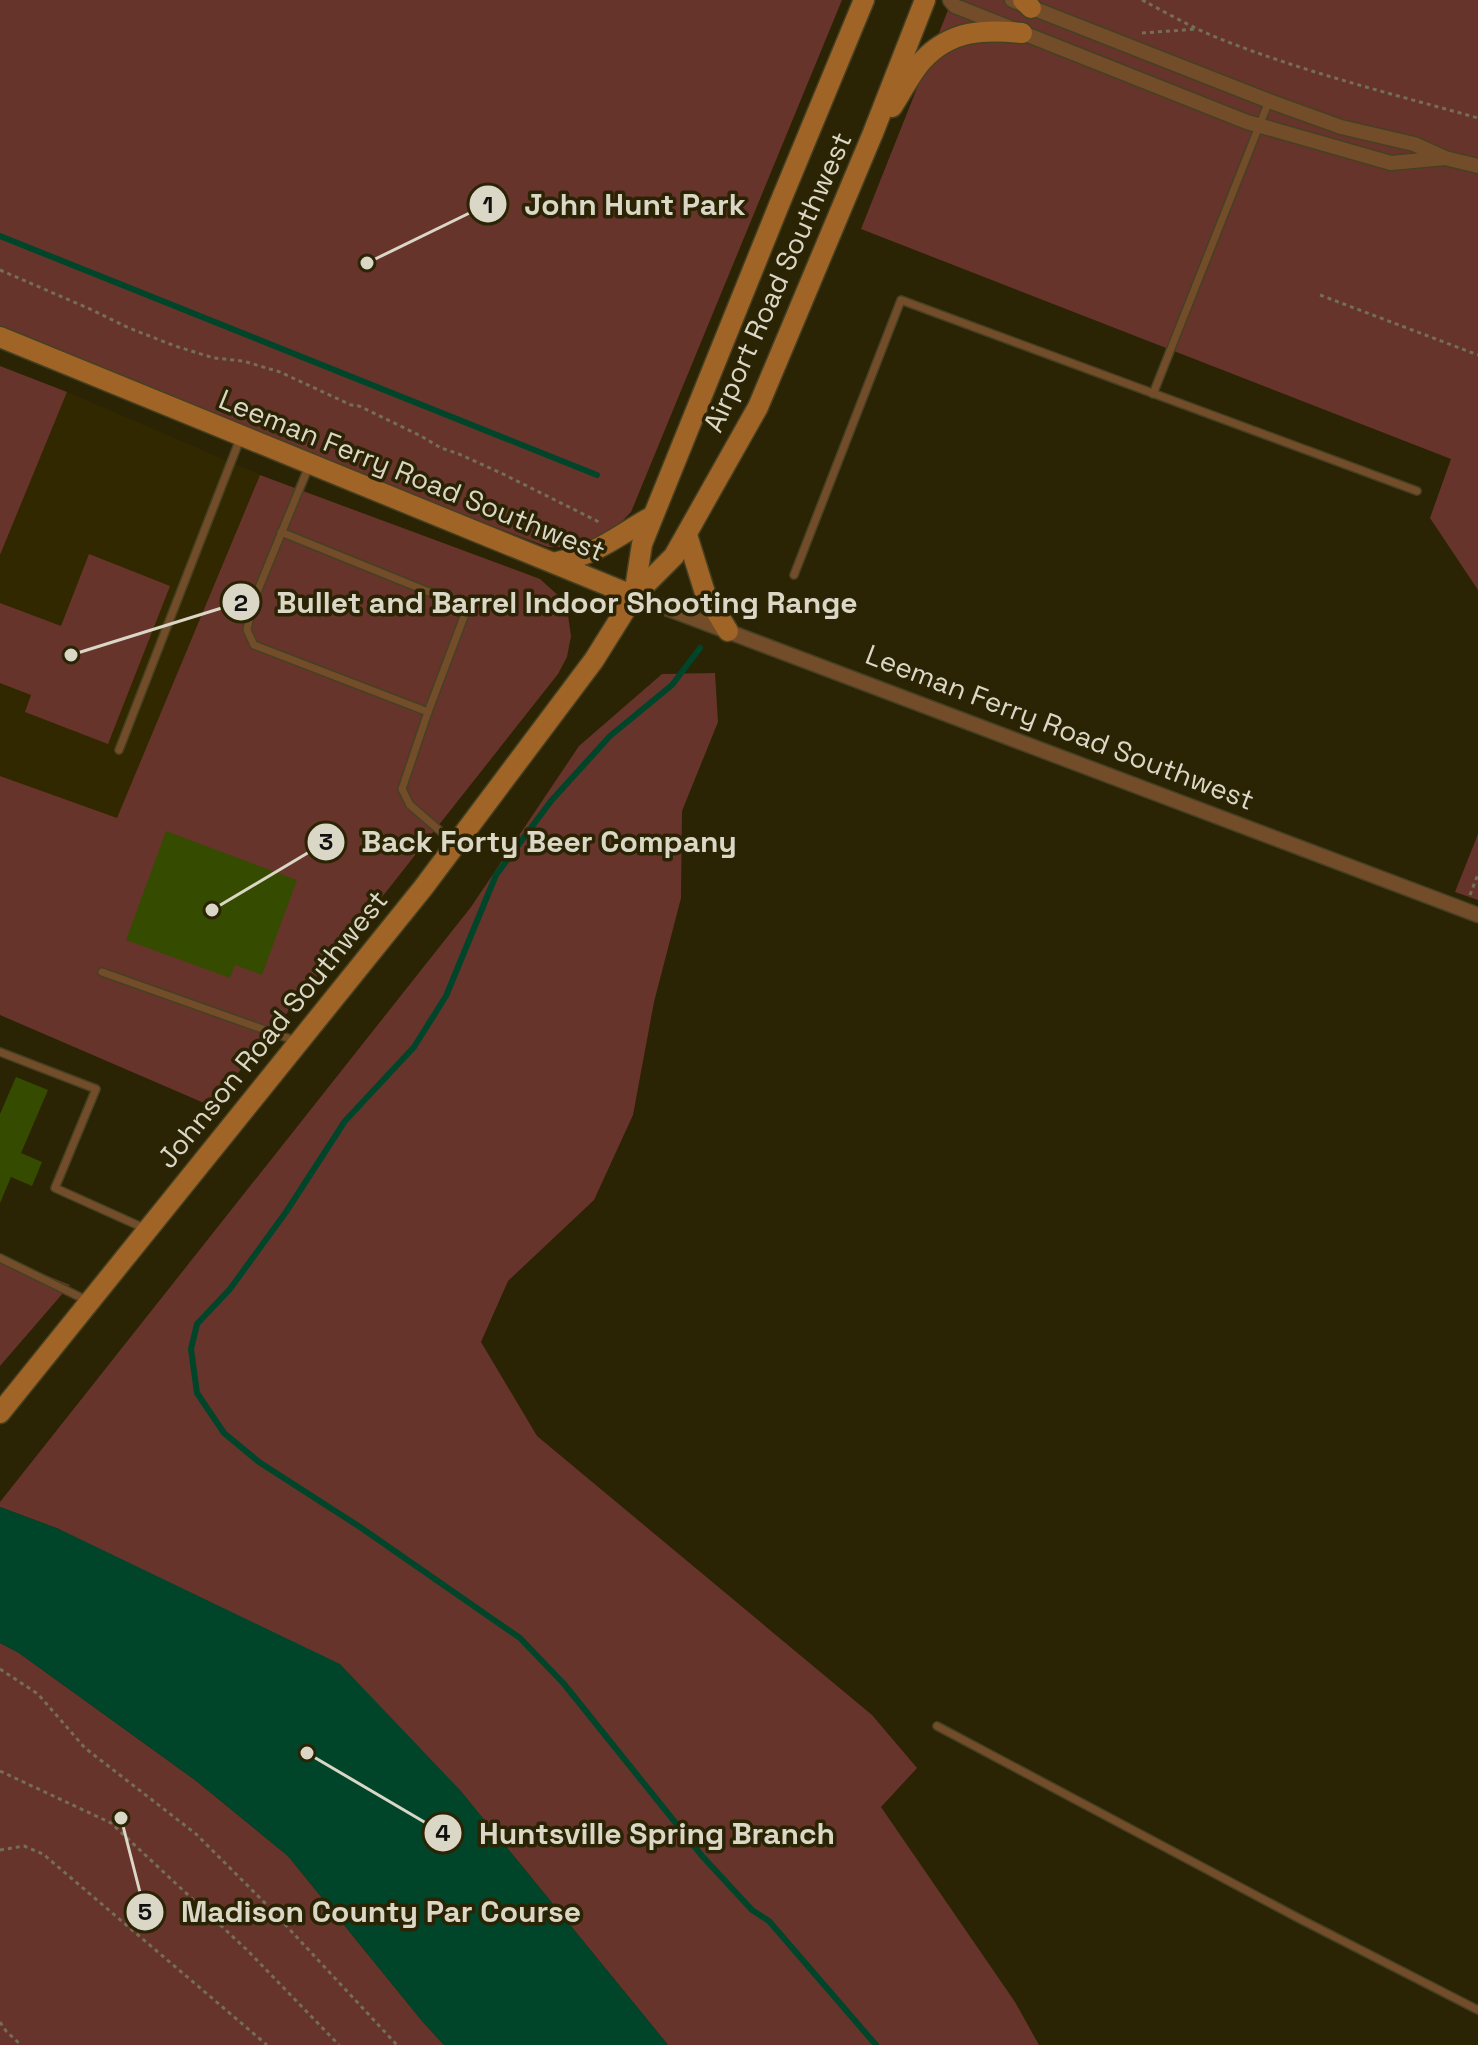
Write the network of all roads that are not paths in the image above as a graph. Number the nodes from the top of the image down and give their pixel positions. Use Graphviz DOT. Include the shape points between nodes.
graph roads {
  1 [pos="864,0"];
  2 [pos="925,0"];
  3 [pos="950,0"];
  4 [pos="1022,3"];
  5 [pos="1022,33"];
  6 [pos="1269,101"];
  7 [pos="1260,125"];
  8 [pos="873,133"];
  9 [pos="1445,158"];
  10 [pos="1478,166"];
  11 [pos="0,337"];
  12 [pos="1153,394"];
  13 [pos="241,435"];
  14 [pos="310,464"];
  15 [pos="1417,491"];
  16 [pos="653,516"];
  17 [pos="281,532"];
  18 [pos="687,535"];
  19 [pos="554,563"];
  20 [pos="794,575"];
  21 [pos="634,596"];
  22 [pos="728,631"];
  23 [pos="428,712"];
  24 [pos="119,750"];
  25 [pos="456,844"];
  26 [pos="1471,913"];
  27 [pos="102,972"];
  28 [pos="298,1042"];
  29 [pos="0,1052"];
  30 [pos="147,1229"];
  31 [pos="0,1258"];
  32 [pos="88,1301"];
  33 [pos="0,1413"];
  34 [pos="937,1726"];
  35 [pos="1478,2010"];
  1 -- 16 [label="street, Airport Road Southwest"];
  2 -- 8 [label="street, Airport Road Southwest"];
  3 -- 5 [label="street"];
  4 -- 6 [label="street"];
  5 -- 7 [label="street"];
  5 -- 8 [label="street" via="992,30 942,44 923,61"];
  6 -- 7 [label="lane"];
  6 -- 9 [label="street"];
  7 -- 9 [label="street" via="1391,163"];
  7 -- 12 [label="lane"];
  8 -- 18 [label="street, Airport Road Southwest" via="758,407"];
  9 -- 10 [label="street"];
  11 -- 13 [label="street, Leeman Ferry Road Southwest"];
  12 -- 15 [label="lane"];
  12 -- 20 [label="lane" via="901,300"];
  13 -- 14 [label="street, Leeman Ferry Road Southwest"];
  13 -- 24 [label="lane"];
  14 -- 17 [label="lane"];
  14 -- 19 [label="street, Leeman Ferry Road Southwest"];
  16 -- 19 [label="street" via="585,554"];
  16 -- 21 [label="street, Airport Road Southwest" via="642,544"];
  17 -- 23 [label="lane" via="253,602 247,630 254,645"];
  17 -- 23 [label="lane" via="461,605 465,614"];
  18 -- 21 [label="street, Airport Road Southwest"];
  18 -- 22 [label="street" via="705,593"];
  19 -- 21 [label="street, Leeman Ferry Road Southwest"];
  21 -- 22 [label="street, Leeman Ferry Road Southwest"];
  21 -- 25 [label="street, Johnson Road Southwest" via="594,660"];
  22 -- 26 [label="street, Leeman Ferry Road Southwest"];
  23 -- 25 [label="lane" via="402,789 410,805"];
  25 -- 28 [label="street, Johnson Road Southwest"];
  27 -- 28 [label="lane"];
  28 -- 30 [label="street, Johnson Road Southwest"];
  29 -- 30 [label="lane" via="96,1089 55,1188"];
  30 -- 32 [label="street, Johnson Road Southwest"];
  31 -- 32 [label="lane"];
  32 -- 33 [label="street, Johnson Road Southwest"];
  34 -- 35 [label="lane"];
}
